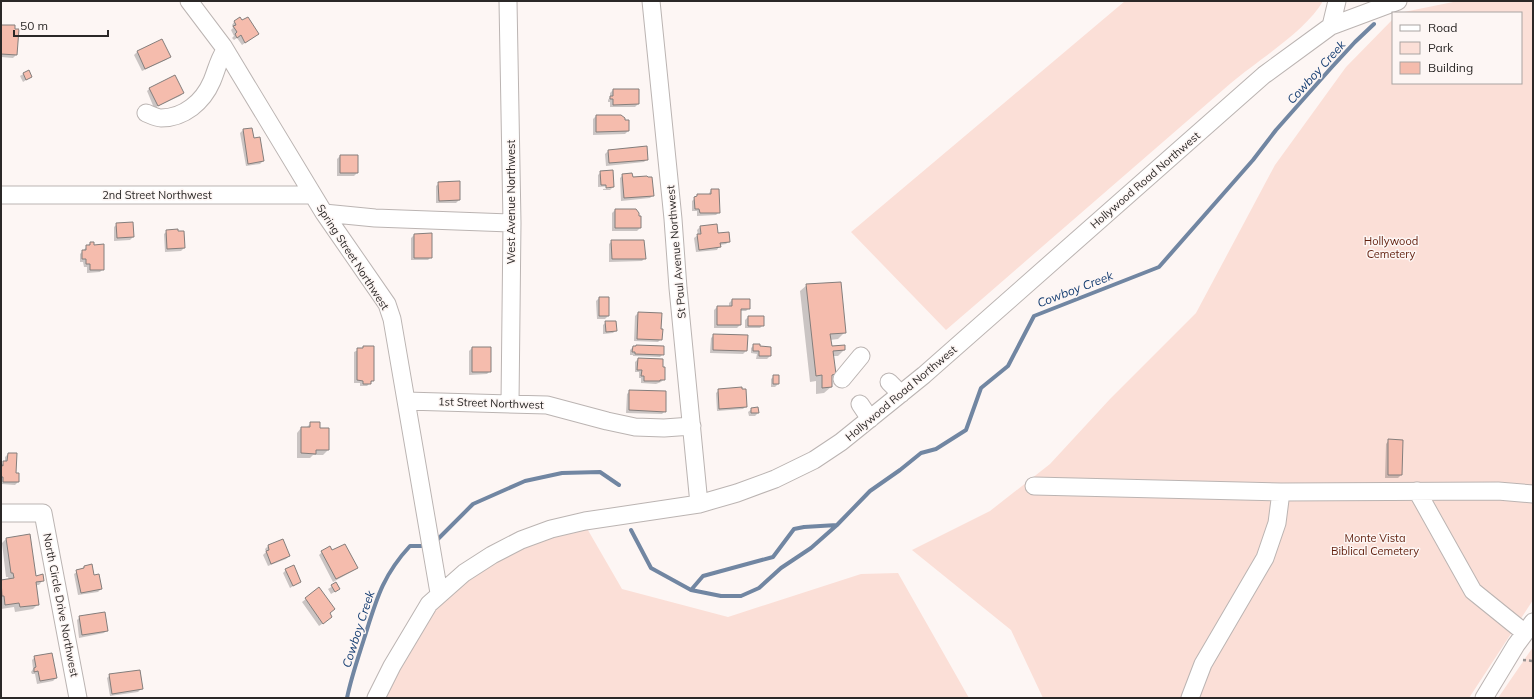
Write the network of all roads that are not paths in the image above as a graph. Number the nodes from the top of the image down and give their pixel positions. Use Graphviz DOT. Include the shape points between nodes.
graph roads {
  1 [pos="189,1"];
  2 [pos="508,1"];
  3 [pos="651,1"];
  4 [pos="1337,1"];
  5 [pos="1398,1"];
  6 [pos="1330,26"];
  7 [pos="225,50"];
  8 [pos="146,113"];
  9 [pos="1,195"];
  10 [pos="313,195"];
  11 [pos="324,213"];
  12 [pos="512,223"];
  13 [pos="861,356"];
  14 [pos="842,379"];
  15 [pos="889,382"];
  16 [pos="901,394"];
  17 [pos="406,401"];
  18 [pos="510,404"];
  19 [pos="860,404"];
  20 [pos="870,419"];
  21 [pos="692,426"];
  22 [pos="1034,486"];
  23 [pos="1417,491"];
  24 [pos="1281,492"];
  25 [pos="1533,494"];
  26 [pos="699,504"];
  27 [pos="1,513"];
  28 [pos="439,593"];
  29 [pos="1529,628"];
  30 [pos="78,698"];
  31 [pos="376,698"];
  32 [pos="1190,698"];
  33 [pos="1484,698"];
  1 -- 7 [label="street, Spring Street Northwest"];
  2 -- 12 [label="street, West Avenue Northwest"];
  3 -- 21 [label="street, St Paul Avenue Northwest"];
  4 -- 6 [label="street"];
  5 -- 6 [label="street, Hollywood Road Northwest"];
  6 -- 16 [label="street, Hollywood Road Northwest" via="1264,75"];
  7 -- 8 [label="street" via="218,61 211,83 195,107 181,115 160,118"];
  7 -- 10 [label="street, Spring Street Northwest"];
  9 -- 10 [label="street, 2nd Street Northwest"];
  10 -- 11 [label="street, Spring Street Northwest"];
  11 -- 12 [label="street" via="375,218"];
  11 -- 17 [label="street, Spring Street Northwest" via="387,304 392,319"];
  12 -- 18 [label="street, West Avenue Northwest"];
  13 -- 14 [label="street"];
  15 -- 16 [label="street"];
  16 -- 20 [label="street, Hollywood Road Northwest"];
  17 -- 18 [label="street, 1st Street Northwest"];
  17 -- 28 [label="street, Spring Street Northwest"];
  18 -- 21 [label="street, 1st Street Northwest" via="547,404 607,422 636,427"];
  19 -- 20 [label="street"];
  20 -- 26 [label="street, Hollywood Road Northwest" via="814,460 774,479"];
  21 -- 26 [label="street, St Paul Avenue Northwest"];
  22 -- 24 [label="street"];
  23 -- 24 [label="street"];
  23 -- 25 [label="street" via="1498,490"];
  23 -- 29 [label="street" via="1473,591"];
  24 -- 32 [label="street" via="1276,523 1265,558 1203,664"];
  26 -- 28 [label="street, Hollywood Road Northwest" via="551,529 521,540 492,555 464,572"];
  27 -- 30 [label="street, North Circle Drive Northwest" via="43,513"];
  28 -- 31 [label="street, Hollywood Road Northwest" via="429,604"];
  29 -- 33 [label="street"];
}
